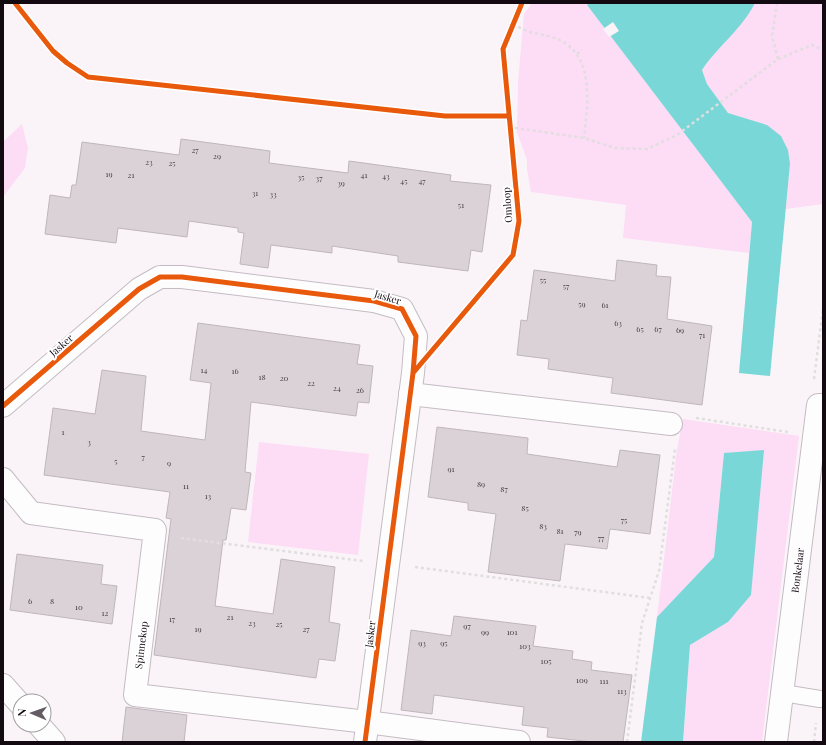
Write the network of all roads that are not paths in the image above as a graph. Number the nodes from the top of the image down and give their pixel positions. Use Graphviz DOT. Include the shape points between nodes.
graph roads {
  1 [pos="410,394"];
  2 [pos="820,405"];
  3 [pos="3,406"];
  4 [pos="671,424"];
  5 [pos="3,479"];
  6 [pos="3,685"];
  7 [pos="783,693"];
  8 [pos="12,695"];
  9 [pos="820,699"];
  10 [pos="366,732"];
  11 [pos="46,733"];
  12 [pos="54,742"];
  13 [pos="519,742"];
  14 [pos="776,742"];
  1 -- 3 [label="street, Jasker" via="416,336 402,309 374,301 182,277 160,277 138,289"];
  1 -- 4 [label="street"];
  1 -- 10 [label="street, Jasker"];
  2 -- 7 [label="street, Bonkelaar" via="814,436"];
  5 -- 10 [label="street, Spinnekop" via="31,513 155,530 135,695"];
  6 -- 8 [label="street"];
  7 -- 9 [label="lane"];
  7 -- 14 [label="street, Bonkelaar"];
  10 -- 13 [label="street"];
  11 -- 12 [label="street"];
}
